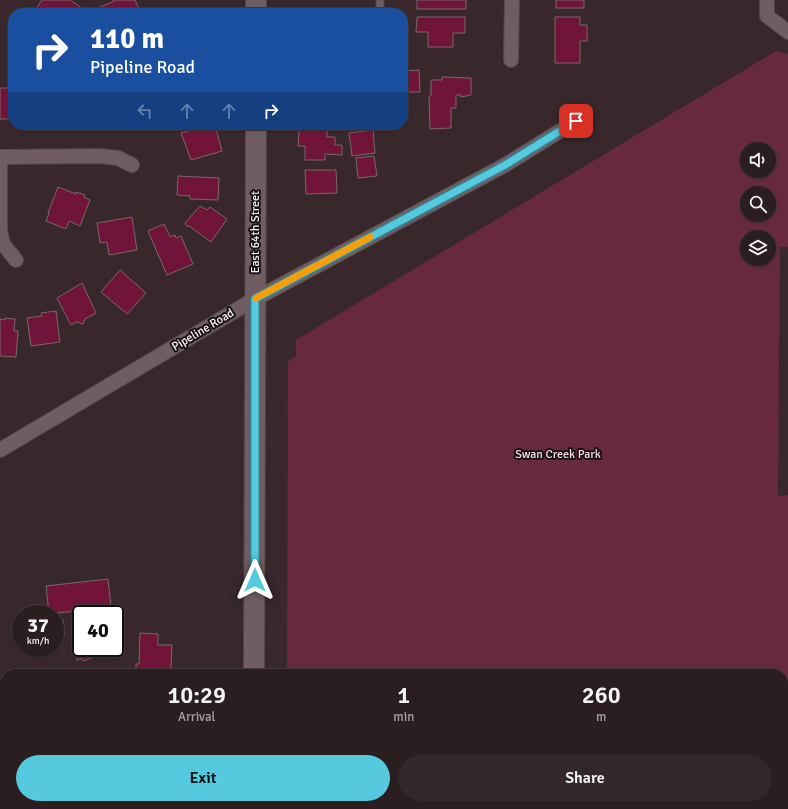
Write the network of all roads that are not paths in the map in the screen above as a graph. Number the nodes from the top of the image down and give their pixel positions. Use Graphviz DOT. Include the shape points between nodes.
graph roads {
  1 [pos="512,0"];
  2 [pos="767,0"];
  3 [pos="788,32"];
  4 [pos="511,60"];
  5 [pos="576,121"];
  6 [pos="256,130"];
  7 [pos="0,157"];
  8 [pos="132,165"];
  9 [pos="16,260"];
  10 [pos="255,299"];
  11 [pos="0,450"];
  12 [pos="254,669"];
  1 -- 4 [label="street"];
  2 -- 3 [label="street" via="767,16"];
  5 -- 10 [label="street, Pipeline Road" via="505,165"];
  6 -- 10 [label="street, East 64th Street"];
  7 -- 8 [label="street" via="100,156 118,158"];
  7 -- 9 [label="street" via="0,231 3,244"];
  10 -- 11 [label="street, Pipeline Road"];
  10 -- 12 [label="street, East 64th Street"];
}
